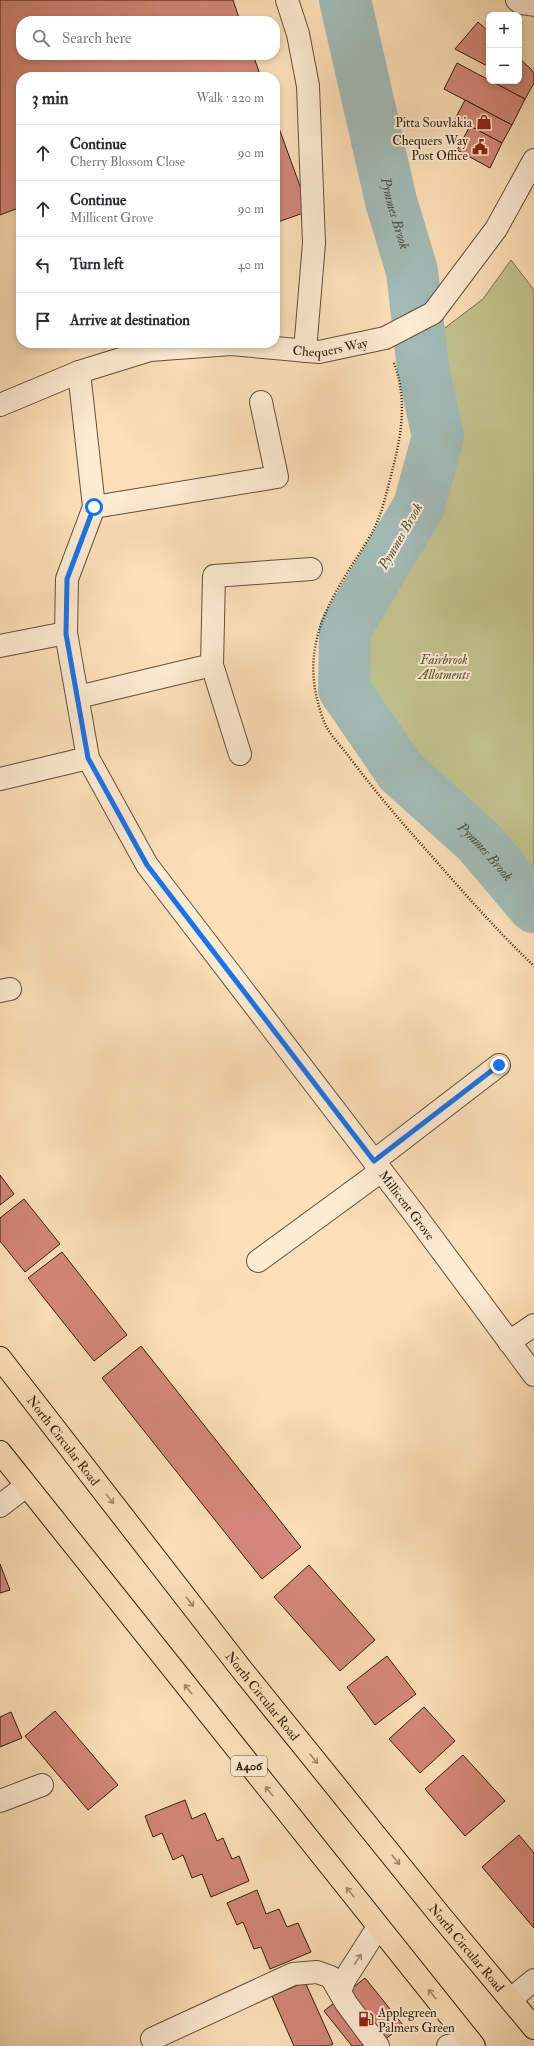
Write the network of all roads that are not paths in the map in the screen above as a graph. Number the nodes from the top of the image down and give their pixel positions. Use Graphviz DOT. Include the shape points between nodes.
graph roads {
  1 [pos="288,0"];
  2 [pos="517,0"];
  3 [pos="534,5"];
  4 [pos="534,160"];
  5 [pos="177,348"];
  6 [pos="273,348"];
  7 [pos="305,351"];
  8 [pos="79,372"];
  9 [pos="261,402"];
  10 [pos="0,405"];
  11 [pos="94,507"];
  12 [pos="311,569"];
  13 [pos="66,634"];
  14 [pos="0,646"];
  15 [pos="212,665"];
  16 [pos="78,697"];
  17 [pos="240,754"];
  18 [pos="88,758"];
  19 [pos="0,779"];
  20 [pos="499,1065"];
  21 [pos="377,1166"];
  22 [pos="258,1261"];
  23 [pos="534,1325"];
  24 [pos="509,1342"];
  25 [pos="0,1358"];
  26 [pos="534,1375"];
  27 [pos="0,1452"];
  28 [pos="26,1486"];
  29 [pos="0,1506"];
  30 [pos="42,1785"];
  31 [pos="0,1801"];
  32 [pos="378,1927"];
  33 [pos="534,1980"];
  34 [pos="340,1991"];
  35 [pos="510,1999"];
  36 [pos="534,2028"];
  37 [pos="152,2039"];
  38 [pos="472,2044"];
  39 [pos="378,2046"];
  40 [pos="448,2046"];
  1 -- 7 [label="street" via="298,34 308,86 314,243"];
  2 -- 3 [label="street" via="520,3"];
  4 -- 7 [label="street, Chequers Way" via="496,229 433,313 385,338 319,352"];
  5 -- 8 [label="street, Chequers Way" via="150,350"];
  6 -- 7 [label="street, Chequers Way"];
  8 -- 10 [label="street, Chequers Way"];
  8 -- 11 [label="street"];
  9 -- 11 [label="street" via="277,477"];
  11 -- 13 [label="street, Millicent Grove" via="67,579"];
  12 -- 15 [label="street" via="214,576"];
  13 -- 14 [label="street"];
  13 -- 16 [label="street, Millicent Grove"];
  15 -- 16 [label="street"];
  15 -- 17 [label="street"];
  16 -- 18 [label="street, Millicent Grove"];
  18 -- 19 [label="street"];
  18 -- 21 [label="street, Millicent Grove" via="147,865"];
  20 -- 21 [label="street"];
  21 -- 22 [label="street"];
  21 -- 24 [label="street, Millicent Grove"];
  23 -- 24 [label="street"];
  24 -- 26 [label="street, Millicent Grove"];
  25 -- 35 [label="highway, North Circular Road, one-way" via="242,1670"];
  27 -- 28 [label="highway, A406"];
  28 -- 29 [label="street"];
  32 -- 28 [label="highway, A406, one-way"];
  30 -- 31 [label="street"];
  34 -- 32 [label="street, one-way"];
  38 -- 32 [label="highway, A406, one-way"];
  33 -- 35 [label="street"];
  34 -- 37 [label="street" via="330,1977 324,1974 293,1974"];
  34 -- 39 [label="street"];
  35 -- 36 [label="highway, North Circular Road"];
  38 -- 40 [label="street"];
}
